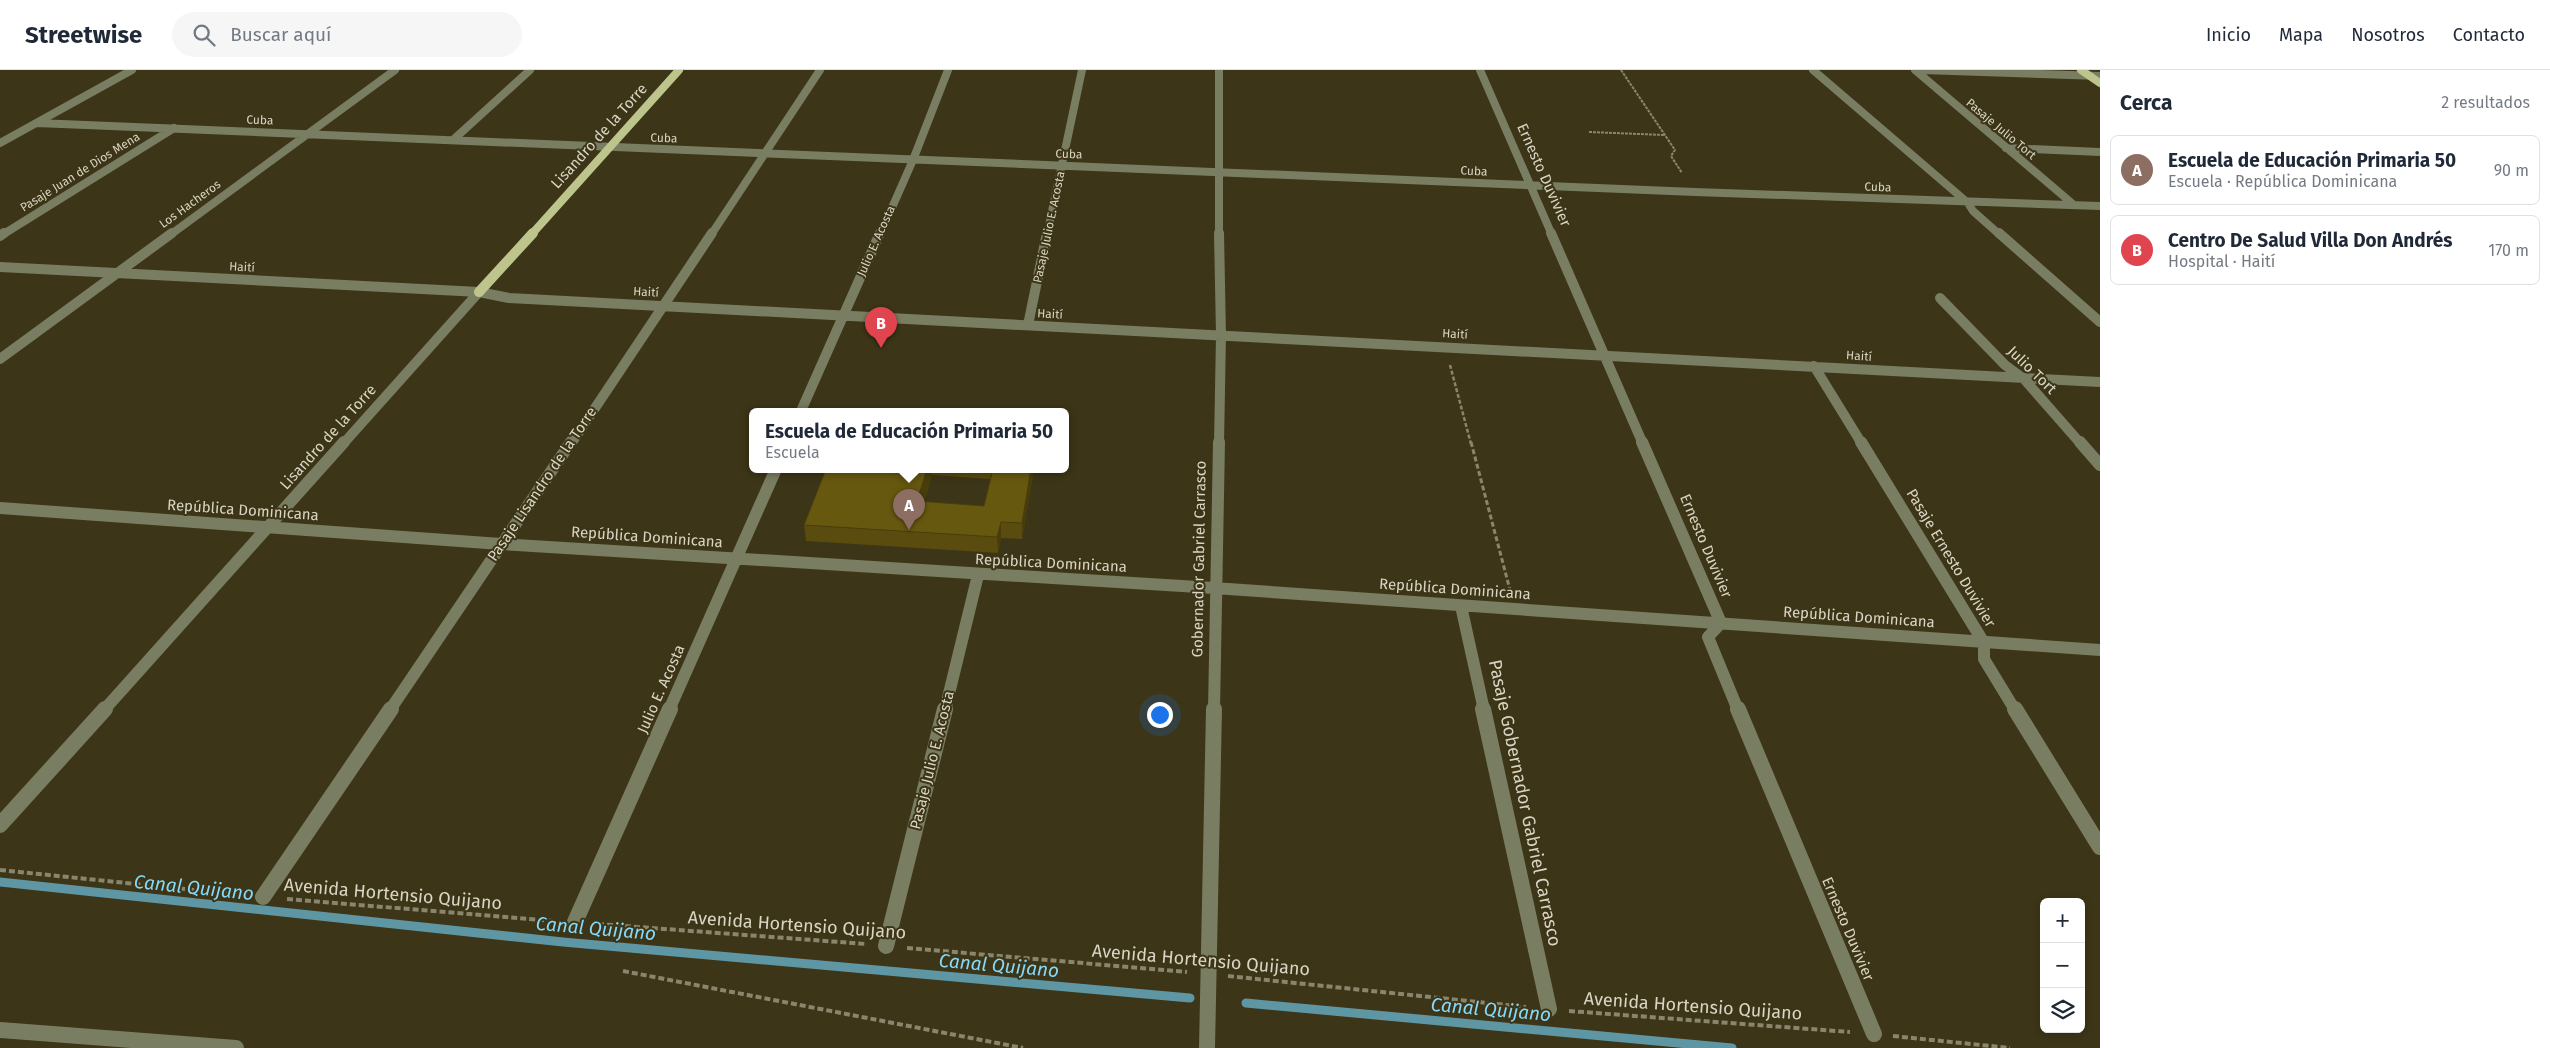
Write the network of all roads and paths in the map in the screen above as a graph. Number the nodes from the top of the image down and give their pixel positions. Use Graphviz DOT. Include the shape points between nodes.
graph roads {
  1 [pos="132,70"];
  2 [pos="395,70"];
  3 [pos="530,70"];
  4 [pos="679,70"];
  5 [pos="820,70"];
  6 [pos="948,70"];
  7 [pos="1082,70"];
  8 [pos="1219,70"];
  9 [pos="1480,70"];
  10 [pos="1620,70"];
  11 [pos="1813,70"];
  12 [pos="1914,70"];
  13 [pos="1922,70"];
  14 [pos="2081,70"];
  15 [pos="2089,76"];
  16 [pos="2100,76"];
  17 [pos="2100,83"];
  18 [pos="37,123"];
  19 [pos="174,128"];
  20 [pos="1589,132"];
  21 [pos="310,134"];
  22 [pos="1665,135"];
  23 [pos="453,140"];
  24 [pos="0,143"];
  25 [pos="611,148"];
  26 [pos="2006,148"];
  27 [pos="2100,152"];
  28 [pos="763,154"];
  29 [pos="913,160"];
  30 [pos="1062,166"];
  31 [pos="1217,172"];
  32 [pos="1531,186"];
  33 [pos="1695,192"];
  34 [pos="1968,203"];
  35 [pos="2074,206"];
  36 [pos="2100,206"];
  37 [pos="0,236"];
  38 [pos="0,267"];
  39 [pos="116,273"];
  40 [pos="479,292"];
  41 [pos="1940,298"];
  42 [pos="664,306"];
  43 [pos="843,315"];
  44 [pos="2100,322"];
  45 [pos="1028,325"];
  46 [pos="1220,335"];
  47 [pos="1445,346"];
  48 [pos="1605,354"];
  49 [pos="0,359"];
  50 [pos="1814,366"];
  51 [pos="2024,379"];
  52 [pos="2100,382"];
  53 [pos="802,408"];
  54 [pos="2100,465"];
  55 [pos="774,473"];
  56 [pos="0,508"];
  57 [pos="268,528"];
  58 [pos="501,544"];
  59 [pos="737,559"];
  60 [pos="978,575"];
  61 [pos="1214,588"];
  62 [pos="1461,606"];
  63 [pos="1516,610"];
  64 [pos="1721,623"];
  65 [pos="1984,643"];
  66 [pos="2100,650"];
  67 [pos="0,825"];
  68 [pos="2100,847"];
  69 [pos="0,870"];
  70 [pos="263,897"];
  71 [pos="575,922"];
  72 [pos="886,946"];
  73 [pos="623,972"];
  74 [pos="1207,973"];
  75 [pos="1549,1009"];
  76 [pos="0,1030"];
  77 [pos="1874,1034"];
  78 [pos="203,1046"];
  79 [pos="236,1048"];
  80 [pos="1023,1048"];
  81 [pos="1207,1048"];
  82 [pos="2010,1048"];
  1 -- 18 [label="street"];
  2 -- 21 [label="street, Los Hacheros"];
  3 -- 23 [label="street"];
  4 -- 25 [label="main road, Lisandro de la Torre"];
  5 -- 28 [label="street, Pasaje Lisandro de la Torre"];
  6 -- 29 [label="street, Julio E. Acosta"];
  7 -- 30 [label="street, Pasaje Julio E. Acosta"];
  8 -- 31 [label="street, Gobernador Gabriel Carrasco"];
  9 -- 32 [label="street, Ernesto Duvivier"];
  10 -- 22 [label="path"];
  11 -- 34 [label="street"];
  12 -- 26 [label="street, Pasaje Julio Tort"];
  13 -- 15 [label="street"];
  14 -- 15 [label="main road"];
  15 -- 16 [label="street"];
  15 -- 17 [label="main road"];
  18 -- 19 [label="street, Cuba"];
  18 -- 24 [label="street"];
  19 -- 21 [label="street, Cuba"];
  19 -- 37 [label="street, Pasaje Juan de Dios Mena"];
  20 -- 22 [label="path"];
  21 -- 23 [label="street, Cuba"];
  21 -- 39 [label="street, Los Hacheros"];
  22 -- 33 [label="path" via="1675,150 1671,156"];
  23 -- 25 [label="street, Cuba"];
  25 -- 28 [label="street, Cuba"];
  25 -- 40 [label="main road, Lisandro de la Torre"];
  26 -- 27 [label="street"];
  26 -- 35 [label="street, Pasaje Julio Tort"];
  28 -- 29 [label="street, Cuba"];
  28 -- 42 [label="street, Pasaje Lisandro de la Torre"];
  29 -- 30 [label="street, Cuba"];
  29 -- 43 [label="street, Julio E. Acosta"];
  30 -- 31 [label="street, Cuba"];
  30 -- 45 [label="street, Pasaje Julio E. Acosta"];
  31 -- 32 [label="street, Cuba"];
  31 -- 46 [label="street, Gobernador Gabriel Carrasco"];
  32 -- 33 [label="street, Cuba"];
  32 -- 48 [label="street, Ernesto Duvivier"];
  33 -- 34 [label="street, Cuba"];
  34 -- 35 [label="street, Cuba"];
  34 -- 44 [label="street" via="1973,211"];
  35 -- 36 [label="street, Cuba"];
  38 -- 39 [label="street, Haití"];
  39 -- 40 [label="street, Haití"];
  39 -- 49 [label="street, Los Hacheros"];
  40 -- 42 [label="street, Haití" via="510,298"];
  40 -- 57 [label="street, Lisandro de la Torre"];
  41 -- 51 [label="street, Julio Tort" via="2005,365"];
  42 -- 43 [label="street, Haití"];
  42 -- 58 [label="street, Pasaje Lisandro de la Torre"];
  43 -- 45 [label="street, Haití"];
  43 -- 53 [label="street, Julio E. Acosta"];
  45 -- 46 [label="street, Haití"];
  46 -- 47 [label="street, Haití"];
  46 -- 61 [label="street, Gobernador Gabriel Carrasco"];
  47 -- 48 [label="street, Haití"];
  47 -- 63 [label="path"];
  48 -- 50 [label="street, Haití"];
  48 -- 64 [label="street, Ernesto Duvivier"];
  50 -- 51 [label="street, Haití"];
  50 -- 65 [label="street, Pasaje Ernesto Duvivier"];
  51 -- 52 [label="street, Haití"];
  51 -- 54 [label="street, Julio Tort"];
  55 -- 59 [label="street, Julio E. Acosta"];
  56 -- 57 [label="street, República Dominicana"];
  57 -- 58 [label="street, República Dominicana"];
  57 -- 67 [label="street, Lisandro de la Torre"];
  58 -- 59 [label="street, República Dominicana"];
  58 -- 70 [label="street, Pasaje Lisandro de la Torre"];
  59 -- 60 [label="street, República Dominicana"];
  59 -- 71 [label="street, Julio E. Acosta"];
  60 -- 61 [label="street, República Dominicana"];
  60 -- 72 [label="street, Pasaje Julio E. Acosta"];
  61 -- 62 [label="street, República Dominicana"];
  61 -- 74 [label="street, Gobernador Gabriel Carrasco"];
  62 -- 63 [label="street, República Dominicana"];
  62 -- 75 [label="street, Pasaje Gobernador Gabriel Carrasco"];
  63 -- 64 [label="street, República Dominicana"];
  64 -- 65 [label="street, República Dominicana"];
  64 -- 77 [label="street, Ernesto Duvivier" via="1708,637"];
  65 -- 66 [label="street, República Dominicana"];
  65 -- 68 [label="street, Pasaje Ernesto Duvivier" via="1984,659"];
  69 -- 70 [label="path, Avenida Hortensio Quijano"];
  70 -- 71 [label="path, Avenida Hortensio Quijano"];
  71 -- 72 [label="path, Avenida Hortensio Quijano"];
  72 -- 74 [label="path, Avenida Hortensio Quijano"];
  73 -- 80 [label="path"];
  74 -- 75 [label="path, Avenida Hortensio Quijano"];
  74 -- 81 [label="street, Gobernador Gabriel Carrasco"];
  75 -- 77 [label="path, Avenida Hortensio Quijano"];
  76 -- 78 [label="street"];
  77 -- 82 [label="path, Avenida Hortensio Quijano"];
  78 -- 79 [label="street"];
}
